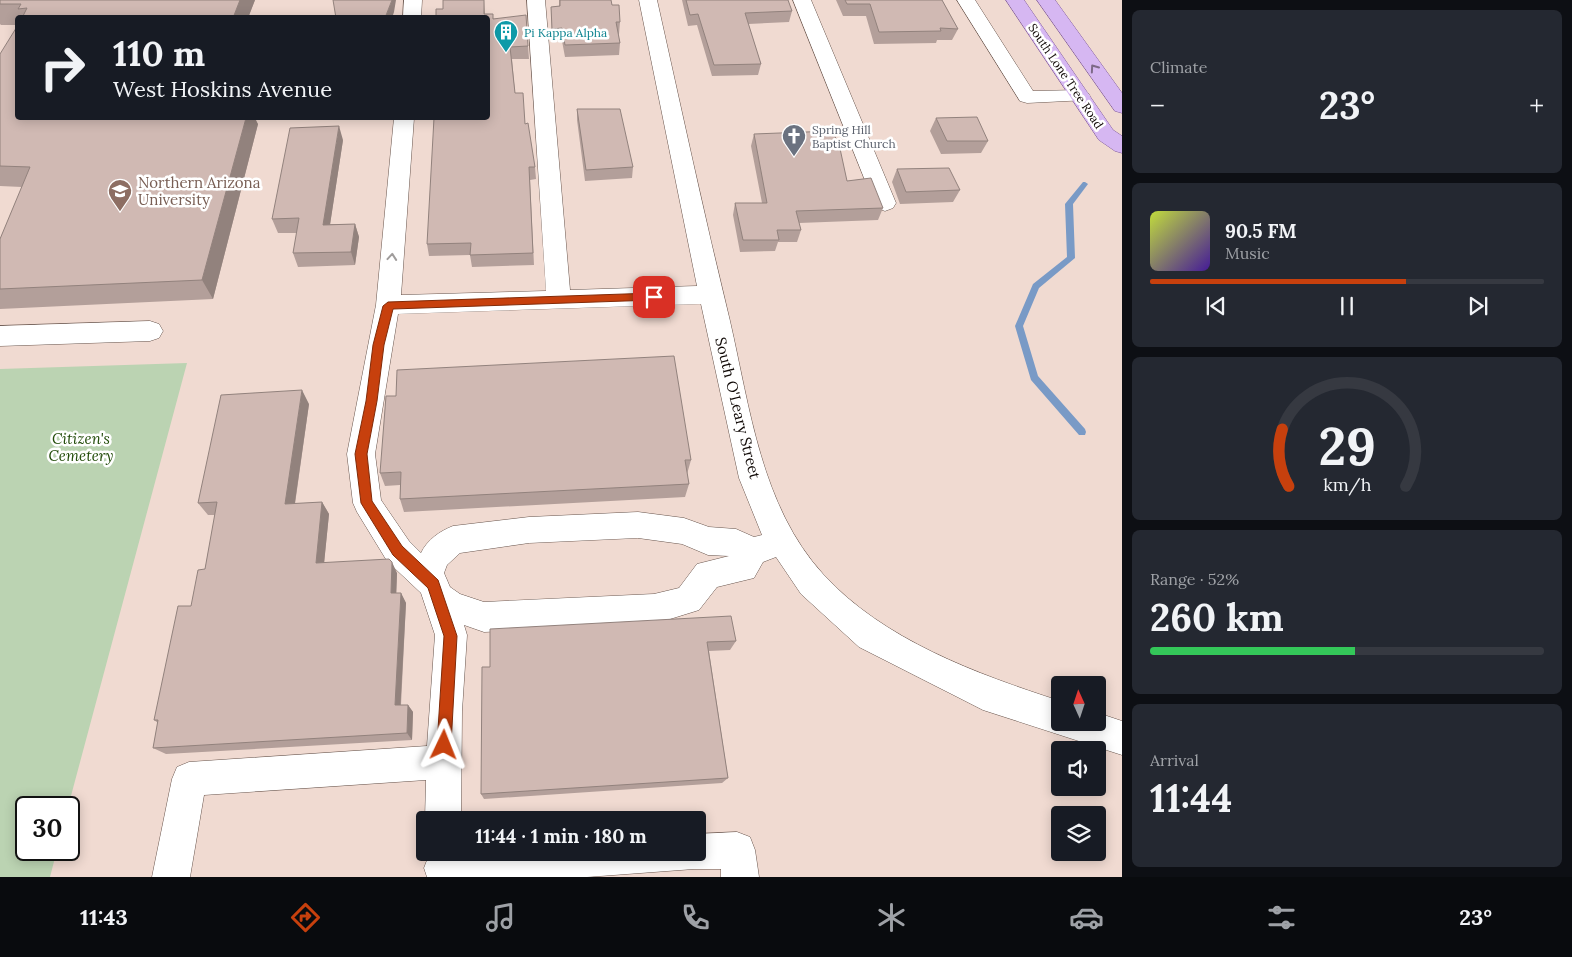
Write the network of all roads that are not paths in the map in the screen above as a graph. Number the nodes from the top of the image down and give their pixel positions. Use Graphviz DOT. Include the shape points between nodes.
graph roads {
  1 [pos="413,0"];
  2 [pos="536,0"];
  3 [pos="648,0"];
  4 [pos="802,0"];
  5 [pos="966,0"];
  6 [pos="1015,0"];
  7 [pos="1046,0"];
  8 [pos="412,15"];
  9 [pos="1080,96"];
  10 [pos="1122,107"];
  11 [pos="404,120"];
  12 [pos="1122,146"];
  13 [pos="885,203"];
  14 [pos="711,295"];
  15 [pos="559,300"];
  16 [pos="388,306"];
  17 [pos="150,331"];
  18 [pos="0,336"];
  19 [pos="684,531"];
  20 [pos="782,541"];
  21 [pos="752,552"];
  22 [pos="698,586"];
  23 [pos="432,587"];
  24 [pos="1051,715"];
  25 [pos="1101,731"];
  26 [pos="1122,738"];
  27 [pos="444,762"];
  28 [pos="443,811"];
  29 [pos="706,852"];
  30 [pos="531,861"];
  31 [pos="442,866"];
  32 [pos="171,877"];
  33 [pos="740,877"];
  1 -- 8 [label="street"];
  2 -- 15 [label="street"];
  3 -- 14 [label="street, South O'Leary Street"];
  4 -- 13 [label="street"];
  5 -- 9 [label="street" via="1027,97"];
  6 -- 9 [label="main road, South Lone Tree Road"];
  10 -- 7 [label="main road, South Lone Tree Road, one-way"];
  9 -- 12 [label="main road, South Lone Tree Road" via="1106,135"];
  16 -- 11 [label="street, one-way"];
  14 -- 15 [label="street"];
  14 -- 20 [label="street, South O'Leary Street" via="753,478"];
  15 -- 16 [label="street"];
  16 -- 23 [label="street" via="361,454 367,503 398,550"];
  17 -- 18 [label="street"];
  19 -- 21 [label="street" via="708,541 736,544"];
  19 -- 22 [label="street" via="697,564"];
  19 -- 23 [label="street" via="638,525 529,530 453,540 435,556"];
  20 -- 21 [label="street"];
  20 -- 24 [label="street, South O'Leary Street" via="812,584 870,636 983,693"];
  21 -- 22 [label="street" via="743,568 708,574"];
  22 -- 23 [label="street" via="688,600 654,609 484,618 451,606"];
  23 -- 27 [label="street" via="451,636"];
  25 -- 26 [label="street"];
  27 -- 28 [label="street"];
  27 -- 32 [label="street" via="189,779"];
  29 -- 33 [label="street" via="737,850"];
  30 -- 31 [label="street"];
}
